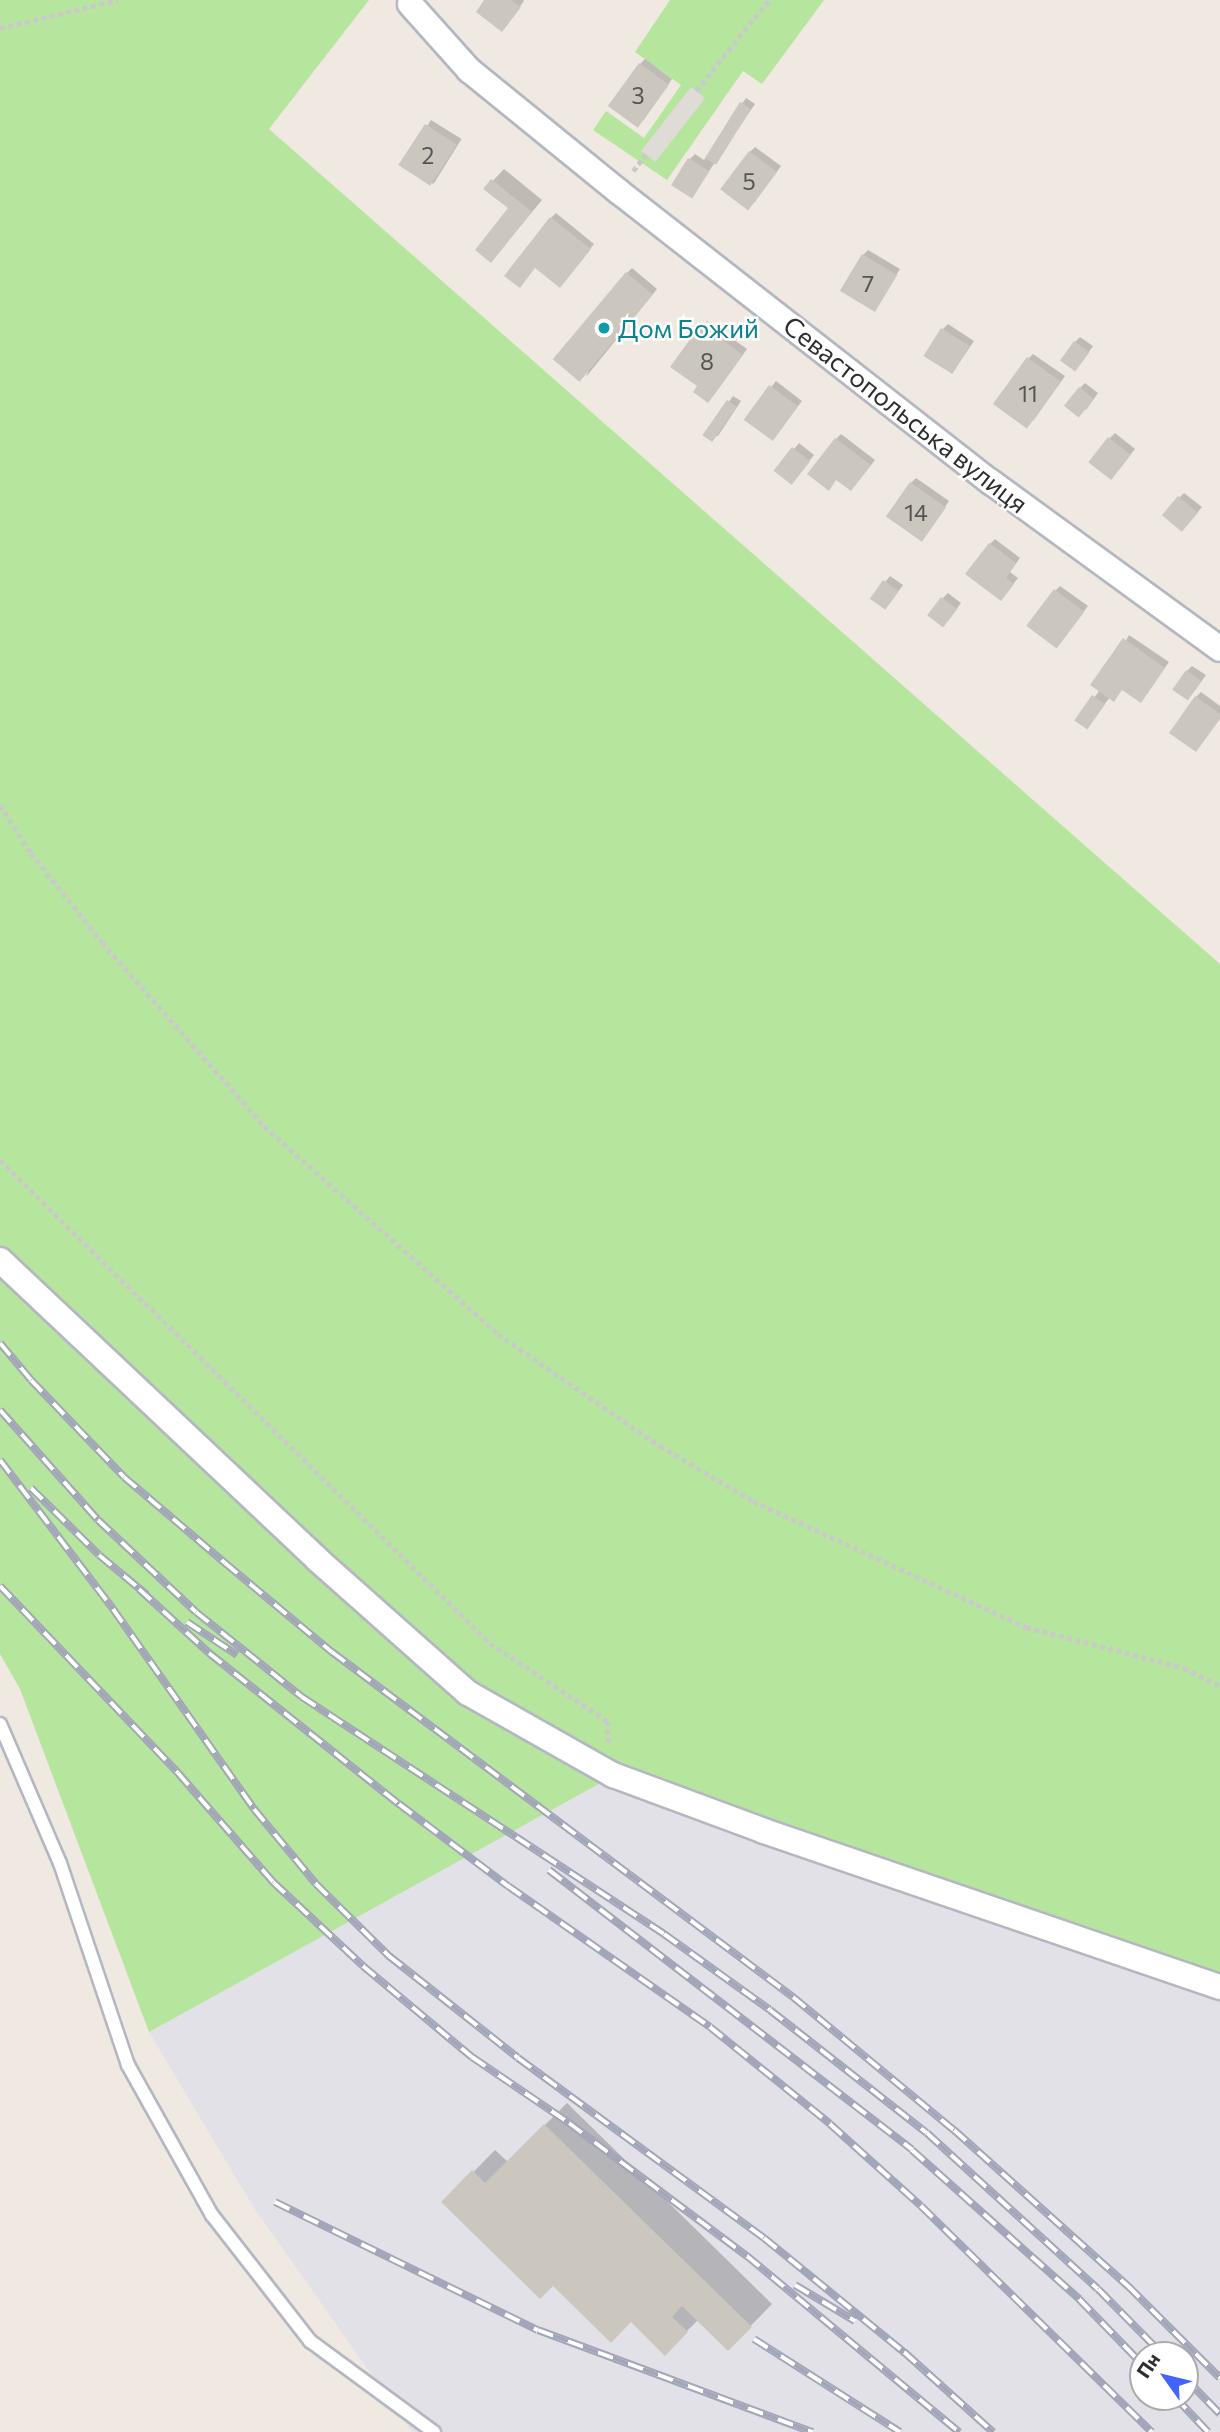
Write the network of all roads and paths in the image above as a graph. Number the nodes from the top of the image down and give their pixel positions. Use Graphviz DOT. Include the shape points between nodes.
graph roads {
  1 [pos="117,0"];
  2 [pos="769,0"];
  3 [pos="410,4"];
  4 [pos="0,28"];
  5 [pos="696,91"];
  6 [pos="1220,649"];
  7 [pos="0,805"];
  8 [pos="0,1160"];
  9 [pos="0,1260"];
  10 [pos="1220,1686"];
  11 [pos="0,1724"];
  12 [pos="613,1776"];
  13 [pos="1220,1987"];
  14 [pos="434,2432"];
  1 -- 4 [label="path"];
  2 -- 5 [label="path"];
  3 -- 6 [label="street, Севастопольська вулиця" via="469,70 618,191 991,482"];
  7 -- 10 [label="path" via="31,853 102,942 264,1126 498,1334 660,1446 753,1501 1026,1627 1184,1668"];
  8 -- 12 [label="path" via="490,1643 607,1721"];
  9 -- 12 [label="street" via="298,1541 468,1693"];
  11 -- 14 [label="lane" via="60,1863 128,2065 212,2215 310,2341"];
  12 -- 13 [label="street"];
}
